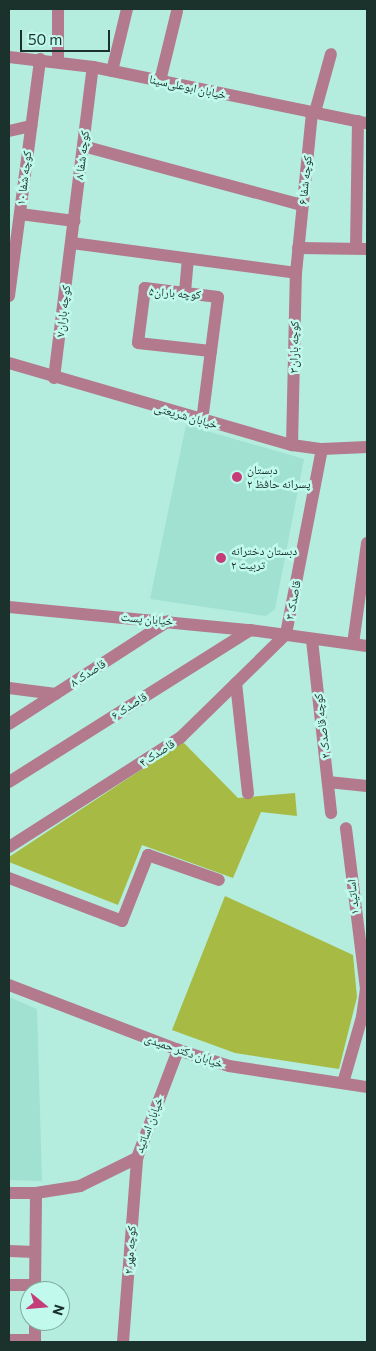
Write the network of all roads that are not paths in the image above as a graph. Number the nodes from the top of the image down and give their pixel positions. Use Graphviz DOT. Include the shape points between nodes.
graph roads {
  1 [pos="58,9"];
  2 [pos="127,9"];
  3 [pos="177,11"];
  4 [pos="331,54"];
  5 [pos="9,57"];
  6 [pos="40,59"];
  7 [pos="58,61"];
  8 [pos="93,67"];
  9 [pos="112,71"];
  10 [pos="160,81"];
  11 [pos="314,112"];
  12 [pos="363,122"];
  13 [pos="31,126"];
  14 [pos="9,131"];
  15 [pos="83,146"];
  16 [pos="302,205"];
  17 [pos="20,214"];
  18 [pos="75,221"];
  19 [pos="72,243"];
  20 [pos="298,248"];
  21 [pos="362,248"];
  22 [pos="188,259"];
  23 [pos="296,272"];
  24 [pos="185,292"];
  25 [pos="9,296"];
  26 [pos="211,351"];
  27 [pos="9,363"];
  28 [pos="54,378"];
  29 [pos="202,421"];
  30 [pos="292,445"];
  31 [pos="367,447"];
  32 [pos="322,449"];
  33 [pos="367,544"];
  34 [pos="9,606"];
  35 [pos="168,621"];
  36 [pos="250,630"];
  37 [pos="286,634"];
  38 [pos="312,640"];
  39 [pos="353,644"];
  40 [pos="367,646"];
  41 [pos="236,683"];
  42 [pos="9,688"];
  43 [pos="56,694"];
  44 [pos="9,724"];
  45 [pos="9,782"];
  46 [pos="328,782"];
  47 [pos="367,786"];
  48 [pos="248,793"];
  49 [pos="332,813"];
  50 [pos="346,828"];
  51 [pos="9,847"];
  52 [pos="9,878"];
  53 [pos="219,880"];
  54 [pos="364,963"];
  55 [pos="9,984"];
  56 [pos="365,1017"];
  57 [pos="178,1050"];
  58 [pos="343,1083"];
  59 [pos="367,1087"];
  60 [pos="137,1158"];
  61 [pos="9,1193"];
  62 [pos="36,1193"];
  63 [pos="9,1251"];
  64 [pos="35,1252"];
  65 [pos="35,1281"];
  66 [pos="9,1340"];
  67 [pos="36,1341"];
  68 [pos="123,1342"];
  1 -- 7 [label="street"];
  2 -- 9 [label="street"];
  3 -- 10 [label="street"];
  4 -- 11 [label="street, کوچه شفا ۶"];
  5 -- 6 [label="street, خیابان ابوعلی‌سینا"];
  6 -- 7 [label="street, خیابان ابوعلی‌سینا"];
  6 -- 13 [label="street, کوچه شفا ۱۰"];
  7 -- 8 [label="street, خیابان ابوعلی‌سینا"];
  8 -- 9 [label="street, خیابان ابوعلی‌سینا"];
  8 -- 15 [label="street, کوچه شفا ۸"];
  9 -- 10 [label="street, خیابان ابوعلی‌سینا"];
  10 -- 11 [label="street, خیابان ابوعلی‌سینا"];
  11 -- 12 [label="street, خیابان ابوعلی‌سینا"];
  11 -- 16 [label="street, کوچه شفا ۶"];
  12 -- 21 [label="street"];
  13 -- 14 [label="street"];
  13 -- 17 [label="street, کوچه شفا ۱۰"];
  15 -- 16 [label="street"];
  15 -- 18 [label="street, کوچه شفا ۸"];
  16 -- 20 [label="street, کوچه شفا ۶"];
  17 -- 18 [label="street"];
  17 -- 25 [label="street, کوچه شفا ۱۰"];
  18 -- 19 [label="street, کوچه شفا ۸"];
  19 -- 22 [label="street"];
  19 -- 28 [label="street, کوچه باران۷"];
  20 -- 21 [label="street"];
  20 -- 23 [label="street, کوچه باران۳"];
  22 -- 23 [label="street"];
  22 -- 24 [label="street"];
  23 -- 30 [label="street, کوچه باران۳"];
  24 -- 26 [label="street, کوچه باران۵" via="218,297"];
  24 -- 26 [label="street, کوچه باران۵" via="144,288 138,343"];
  26 -- 29 [label="street, کوچه باران۵"];
  27 -- 28 [label="street, خیابان شریعتی"];
  28 -- 29 [label="street, خیابان شریعتی"];
  29 -- 30 [label="street, خیابان شریعتی"];
  30 -- 32 [label="street, خیابان شریعتی"];
  31 -- 32 [label="street, خیابان شریعتی"];
  32 -- 37 [label="street, قاصدک ۳"];
  33 -- 39 [label="street"];
  34 -- 35 [label="street, خیابان پست"];
  35 -- 36 [label="street, خیابان پست"];
  35 -- 43 [label="street, قاصدک ۸"];
  36 -- 37 [label="street, خیابان پست"];
  36 -- 45 [label="street, قاصدک ۶"];
  37 -- 38 [label="street, خیابان پست"];
  37 -- 41 [label="street, قاصدک ۴"];
  38 -- 39 [label="street"];
  38 -- 46 [label="street, کوچه قاصدک ۲"];
  39 -- 40 [label="street"];
  41 -- 48 [label="street"];
  41 -- 51 [label="street, قاصدک ۴" via="181,737"];
  42 -- 43 [label="street"];
  43 -- 44 [label="street, قاصدک ۸"];
  46 -- 47 [label="street"];
  46 -- 49 [label="street, کوچه قاصدک ۲"];
  50 -- 54 [label="street, اساتید ۱"];
  52 -- 53 [label="street" via="122,921 148,855"];
  54 -- 56 [label="street, اساتید ۱"];
  55 -- 57 [label="street, خیابان دکتر حمیدی"];
  56 -- 58 [label="street, اساتید ۱"];
  57 -- 58 [label="street, خیابان دکتر حمیدی" via="229,1066"];
  57 -- 60 [label="street, خیابان اساتید"];
  58 -- 59 [label="street, خیابان دکتر حمیدی"];
  60 -- 62 [label="street, خیابان اساتید" via="80,1186"];
  60 -- 68 [label="street, کوچه مهر ۲"];
  61 -- 62 [label="street, خیابان اساتید"];
  62 -- 64 [label="street"];
  63 -- 64 [label="street"];
  64 -- 65 [label="street"];
  66 -- 67 [label="street"];
}
